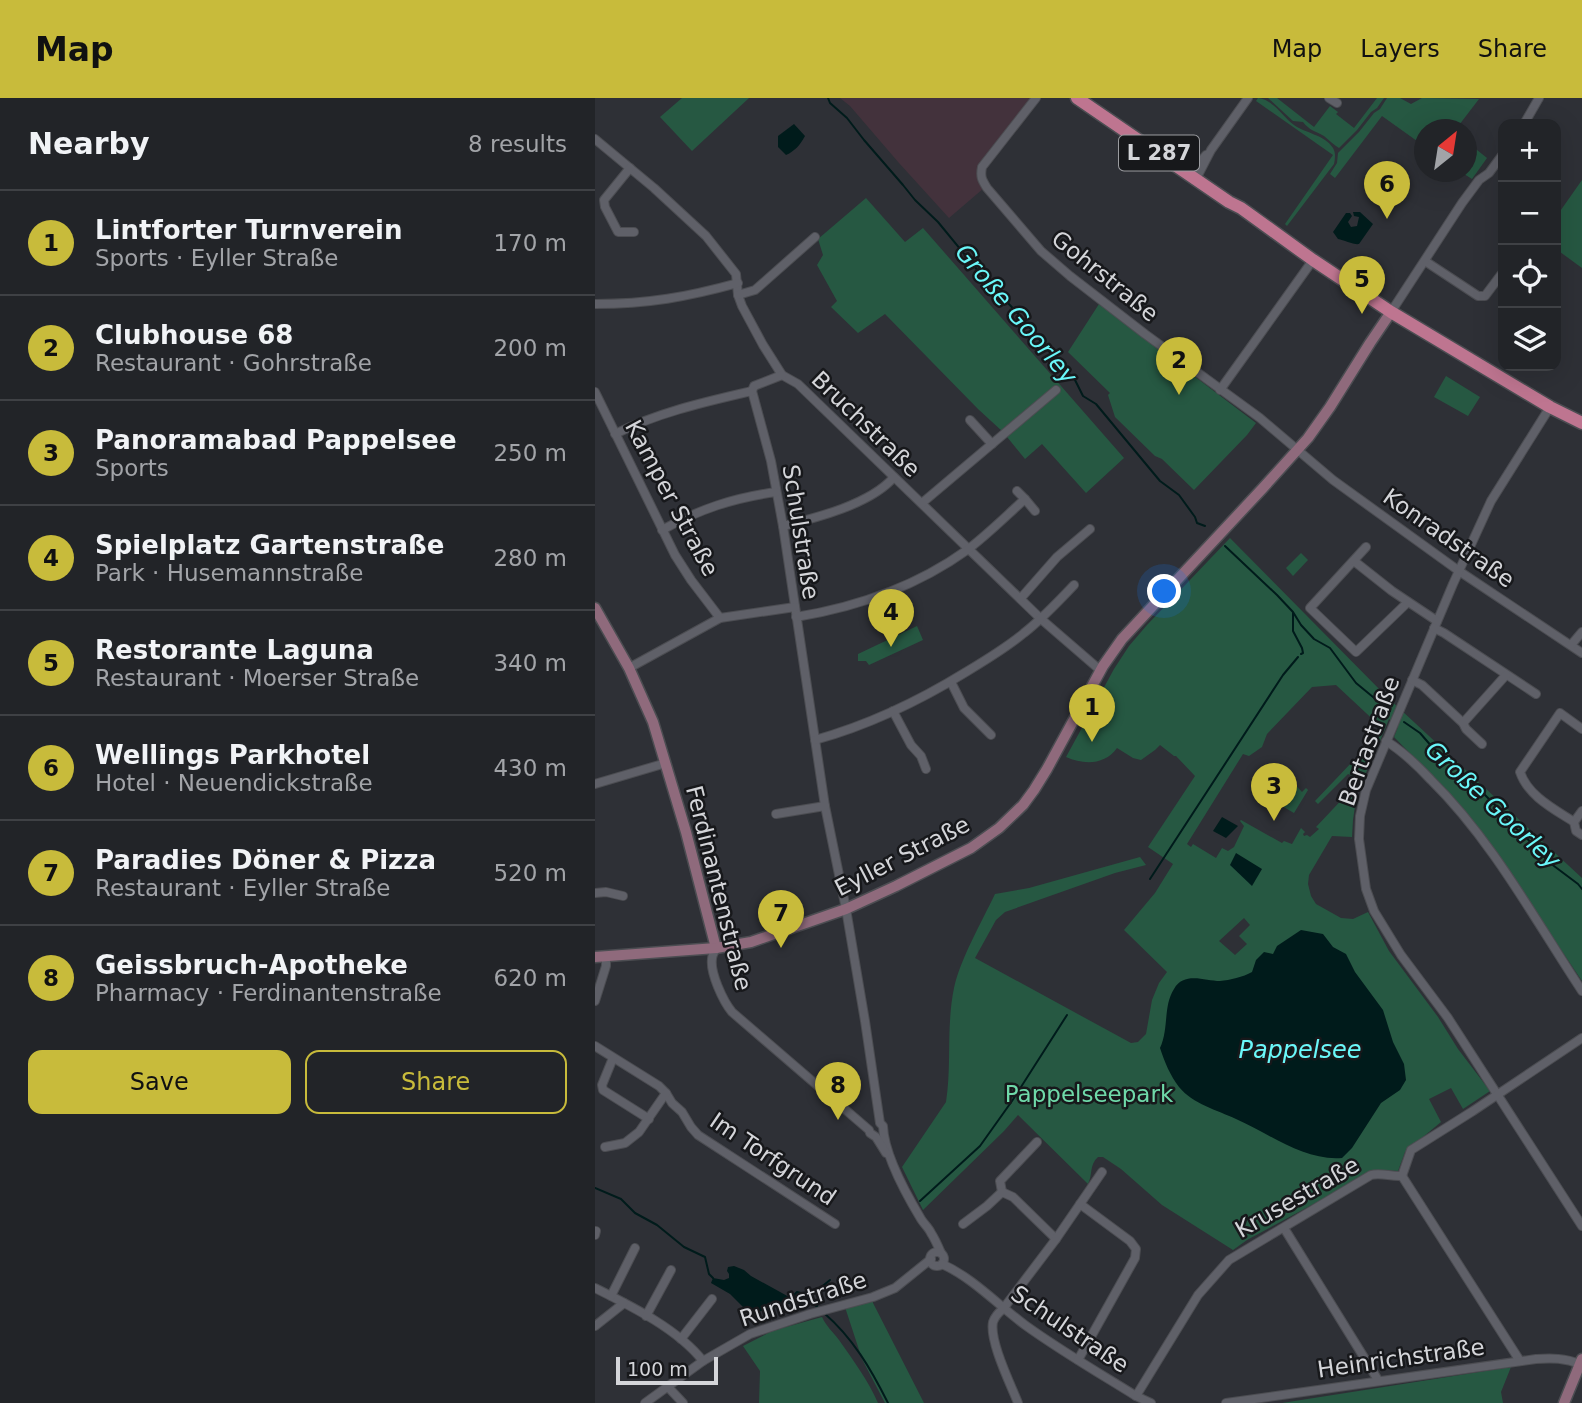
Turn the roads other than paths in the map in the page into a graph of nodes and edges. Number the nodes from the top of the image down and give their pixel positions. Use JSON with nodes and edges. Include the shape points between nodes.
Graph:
{"nodes":[{"id":1,"x":1036,"y":98,"type":"edge"},
{"id":2,"x":1077,"y":98,"type":"edge"},
{"id":3,"x":1088,"y":98,"type":"edge"},
{"id":4,"x":1248,"y":98,"type":"edge"},
{"id":5,"x":1539,"y":98,"type":"edge"},
{"id":6,"x":1527,"y":119,"type":"edge"},
{"id":7,"x":595,"y":139,"type":"edge"},
{"id":8,"x":1498,"y":160,"type":"edge"},
{"id":9,"x":630,"y":168,"type":"junction"},
{"id":10,"x":1195,"y":174,"type":"junction"},
{"id":11,"x":634,"y":232,"type":"dead end"},
{"id":12,"x":815,"y":237,"type":"dead end"},
{"id":13,"x":1313,"y":260,"type":"junction"},
{"id":14,"x":1425,"y":261,"type":"junction"},
{"id":15,"x":1498,"y":279,"type":"edge"},
{"id":16,"x":738,"y":283,"type":"junction"},
{"id":17,"x":738,"y":295,"type":"junction"},
{"id":18,"x":595,"y":304,"type":"edge"},
{"id":19,"x":1391,"y":312,"type":"junction"},
{"id":20,"x":782,"y":375,"type":"junction"},
{"id":21,"x":1056,"y":390,"type":"dead end"},
{"id":22,"x":1220,"y":390,"type":"junction"},
{"id":23,"x":752,"y":391,"type":"junction"},
{"id":24,"x":595,"y":392,"type":"edge"},
{"id":25,"x":1551,"y":407,"type":"junction"},
{"id":26,"x":970,"y":420,"type":"dead end"},
{"id":27,"x":1582,"y":423,"type":"edge"},
{"id":28,"x":615,"y":434,"type":"junction"},
{"id":29,"x":992,"y":444,"type":"junction"},
{"id":30,"x":1297,"y":450,"type":"junction"},
{"id":31,"x":894,"y":477,"type":"junction"},
{"id":32,"x":1017,"y":491,"type":"dead end"},
{"id":33,"x":776,"y":492,"type":"junction"},
{"id":34,"x":1025,"y":499,"type":"junction"},
{"id":35,"x":922,"y":503,"type":"junction"},
{"id":36,"x":1035,"y":511,"type":"dead end"},
{"id":37,"x":783,"y":526,"type":"junction"},
{"id":38,"x":1090,"y":529,"type":"dead end"},
{"id":39,"x":662,"y":530,"type":"junction"},
{"id":40,"x":1366,"y":547,"type":"dead end"},
{"id":41,"x":968,"y":549,"type":"junction"},
{"id":42,"x":1354,"y":561,"type":"junction"},
{"id":43,"x":1459,"y":571,"type":"junction"},
{"id":44,"x":1074,"y":585,"type":"dead end"},
{"id":45,"x":1021,"y":598,"type":"junction"},
{"id":46,"x":1408,"y":602,"type":"junction"},
{"id":47,"x":795,"y":607,"type":"junction"},
{"id":48,"x":595,"y":608,"type":"edge"},
{"id":49,"x":796,"y":617,"type":"junction"},
{"id":50,"x":720,"y":618,"type":"junction"},
{"id":51,"x":1041,"y":619,"type":"junction"},
{"id":52,"x":1436,"y":625,"type":"junction"},
{"id":53,"x":1582,"y":632,"type":"edge"},
{"id":54,"x":1571,"y":645,"type":"junction"},
{"id":55,"x":1582,"y":653,"type":"edge"},
{"id":56,"x":629,"y":668,"type":"junction"},
{"id":57,"x":1100,"y":670,"type":"junction"},
{"id":58,"x":1506,"y":675,"type":"junction"},
{"id":59,"x":1412,"y":680,"type":"junction"},
{"id":60,"x":951,"y":682,"type":"junction"},
{"id":61,"x":1536,"y":694,"type":"dead end"},
{"id":62,"x":893,"y":711,"type":"junction"},
{"id":63,"x":1463,"y":723,"type":"junction"},
{"id":64,"x":1582,"y":729,"type":"edge"},
{"id":65,"x":991,"y":735,"type":"dead end"},
{"id":66,"x":815,"y":740,"type":"junction"},
{"id":67,"x":1386,"y":741,"type":"junction"},
{"id":68,"x":1482,"y":744,"type":"dead end"},
{"id":69,"x":666,"y":763,"type":"junction"},
{"id":70,"x":926,"y":769,"type":"dead end"},
{"id":71,"x":595,"y":784,"type":"edge"},
{"id":72,"x":825,"y":806,"type":"junction"},
{"id":73,"x":1582,"y":811,"type":"edge"},
{"id":74,"x":776,"y":814,"type":"dead end"},
{"id":75,"x":1574,"y":822,"type":"junction"},
{"id":76,"x":1582,"y":835,"type":"edge"},
{"id":77,"x":595,"y":893,"type":"edge"},
{"id":78,"x":623,"y":896,"type":"dead end"},
{"id":79,"x":846,"y":908,"type":"junction"},
{"id":80,"x":716,"y":948,"type":"junction"},
{"id":81,"x":601,"y":957,"type":"edge"},
{"id":82,"x":1582,"y":991,"type":"edge"},
{"id":83,"x":595,"y":1001,"type":"edge"},
{"id":84,"x":1582,"y":1038,"type":"edge"},
{"id":85,"x":595,"y":1046,"type":"edge"},
{"id":86,"x":613,"y":1058,"type":"junction"},
{"id":87,"x":666,"y":1093,"type":"junction"},
{"id":88,"x":1497,"y":1094,"type":"junction"},
{"id":89,"x":649,"y":1119,"type":"junction"},
{"id":90,"x":876,"y":1133,"type":"junction"},
{"id":91,"x":1037,"y":1142,"type":"dead end"},
{"id":92,"x":605,"y":1147,"type":"dead end"},
{"id":93,"x":1102,"y":1172,"type":"dead end"},
{"id":94,"x":1402,"y":1176,"type":"junction"},
{"id":95,"x":1002,"y":1192,"type":"junction"},
{"id":96,"x":1080,"y":1204,"type":"junction"},
{"id":97,"x":835,"y":1224,"type":"dead end"},
{"id":98,"x":963,"y":1224,"type":"dead end"},
{"id":99,"x":1582,"y":1226,"type":"edge"},
{"id":100,"x":1284,"y":1228,"type":"junction"},
{"id":101,"x":1056,"y":1239,"type":"junction"},
{"id":102,"x":635,"y":1248,"type":"dead end"},
{"id":103,"x":937,"y":1258,"type":"junction"},
{"id":104,"x":671,"y":1270,"type":"dead end"},
{"id":105,"x":595,"y":1288,"type":"edge"},
{"id":106,"x":611,"y":1296,"type":"junction"},
{"id":107,"x":712,"y":1299,"type":"dead end"},
{"id":108,"x":624,"y":1303,"type":"junction"},
{"id":109,"x":1003,"y":1309,"type":"junction"},
{"id":110,"x":646,"y":1316,"type":"junction"},
{"id":111,"x":595,"y":1326,"type":"edge"},
{"id":112,"x":681,"y":1339,"type":"junction"},
{"id":113,"x":1078,"y":1360,"type":"junction"},
{"id":114,"x":703,"y":1361,"type":"junction"},
{"id":115,"x":1520,"y":1361,"type":"junction"},
{"id":116,"x":1581,"y":1362,"type":"edge"},
{"id":117,"x":1378,"y":1380,"type":"junction"},
{"id":118,"x":668,"y":1387,"type":"junction"},
{"id":119,"x":1136,"y":1396,"type":"junction"},
{"id":120,"x":645,"y":1403,"type":"edge"},
{"id":121,"x":683,"y":1403,"type":"edge"},
{"id":122,"x":1019,"y":1403,"type":"edge"},
{"id":123,"x":1151,"y":1403,"type":"edge"},
{"id":124,"x":1226,"y":1403,"type":"edge"},
{"id":125,"x":1564,"y":1403,"type":"edge"}],
"edges":[{"from":1,"to":22,"type":"street","name":"Gohrstraße","via":[[982,167],[981,180],[1041,251]]},
{"from":2,"to":10,"type":"main road","number":"L 287"},
{"from":3,"to":10,"type":"main road","number":"L 287"},
{"from":4,"to":10,"type":"street"},
{"from":5,"to":6,"type":"street"},
{"from":7,"to":9,"type":"street"},
{"from":8,"to":14,"type":"street","via":[[1479,180]]},
{"from":9,"to":11,"type":"street","via":[[604,200],[618,232]]},
{"from":9,"to":16,"type":"street","via":[[706,236]]},
{"from":10,"to":13,"type":"main road","number":"L 287"},
{"from":12,"to":17,"type":"street","via":[[755,290]]},
{"from":13,"to":19,"type":"main road","number":"L 287"},
{"from":13,"to":22,"type":"street"},
{"from":14,"to":15,"type":"street","via":[[1478,296],[1485,296]]},
{"from":14,"to":19,"type":"street"},
{"from":16,"to":17,"type":"street"},
{"from":16,"to":18,"type":"street","via":[[661,301]]},
{"from":17,"to":20,"type":"street"},
{"from":19,"to":25,"type":"main road","number":"L 287"},
{"from":19,"to":30,"type":"main road","name":"Eyller Straße"},
{"from":20,"to":23,"type":"street"},
{"from":20,"to":31,"type":"street","name":"Bruchstraße","via":[[798,384]]},
{"from":21,"to":29,"type":"street","name":"Bruchstraße"},
{"from":22,"to":30,"type":"street","name":"Gohrstraße"},
{"from":23,"to":28,"type":"street","via":[[692,405]]},
{"from":23,"to":33,"type":"street","name":"Schulstraße"},
{"from":24,"to":28,"type":"street","name":"Kamper Straße"},
{"from":25,"to":27,"type":"main road","number":"L 287"},
{"from":25,"to":43,"type":"street","name":"Bertastraße","via":[[1491,501]]},
{"from":26,"to":29,"type":"street"},
{"from":28,"to":39,"type":"street","name":"Kamper Straße"},
{"from":29,"to":35,"type":"street","name":"Bruchstraße"},
{"from":30,"to":43,"type":"street","name":"Konradstraße"},
{"from":30,"to":57,"type":"main road","name":"Eyller Straße","via":[[1122,639]]},
{"from":31,"to":35,"type":"street","name":"Bruchstraße"},
{"from":31,"to":37,"type":"street","via":[[845,508]]},
{"from":32,"to":34,"type":"street"},
{"from":33,"to":37,"type":"street","name":"Schulstraße"},
{"from":33,"to":39,"type":"street","via":[[701,510]]},
{"from":34,"to":36,"type":"street"},
{"from":34,"to":41,"type":"street"},
{"from":35,"to":41,"type":"street","name":"Bruchstraße"},
{"from":37,"to":47,"type":"street","name":"Schulstraße"},
{"from":38,"to":45,"type":"street","via":[[1057,557]]},
{"from":39,"to":50,"type":"street","name":"Kamper Straße"},
{"from":40,"to":42,"type":"street"},
{"from":41,"to":45,"type":"street","name":"Bruchstraße"},
{"from":41,"to":49,"type":"street","via":[[902,586],[841,608]]},
{"from":42,"to":46,"type":"street"},
{"from":42,"to":46,"type":"street","via":[[1310,608],[1356,652]]},
{"from":43,"to":52,"type":"street","name":"Bertastraße"},
{"from":43,"to":54,"type":"street","name":"Konradstraße"},
{"from":44,"to":51,"type":"street"},
{"from":45,"to":51,"type":"street","name":"Bruchstraße"},
{"from":46,"to":52,"type":"street"},
{"from":47,"to":49,"type":"street","name":"Schulstraße"},
{"from":47,"to":50,"type":"street"},
{"from":48,"to":56,"type":"main road","name":"Ferdinantenstraße"},
{"from":49,"to":66,"type":"street","name":"Schulstraße"},
{"from":50,"to":56,"type":"street"},
{"from":51,"to":57,"type":"street","name":"Bruchstraße"},
{"from":51,"to":60,"type":"street","via":[[996,655]]},
{"from":52,"to":58,"type":"street"},
{"from":52,"to":59,"type":"street","name":"Bertastraße"},
{"from":53,"to":54,"type":"street"},
{"from":54,"to":55,"type":"street","name":"Konradstraße"},
{"from":56,"to":69,"type":"main road","name":"Ferdinantenstraße"},
{"from":57,"to":79,"type":"main road","name":"Eyller Straße","via":[[1034,790],[999,828],[957,855]]},
{"from":58,"to":61,"type":"street"},
{"from":58,"to":63,"type":"street"},
{"from":59,"to":63,"type":"street"},
{"from":59,"to":67,"type":"street","name":"Bertastraße"},
{"from":60,"to":62,"type":"street"},
{"from":60,"to":65,"type":"street","via":[[964,708]]},
{"from":62,"to":66,"type":"street"},
{"from":62,"to":70,"type":"street"},
{"from":63,"to":68,"type":"street"},
{"from":64,"to":75,"type":"street","via":[[1560,713],[1520,772],[1536,796]]},
{"from":66,"to":72,"type":"street","name":"Schulstraße"},
{"from":67,"to":82,"type":"street","via":[[1403,752],[1456,806]]},
{"from":67,"to":88,"type":"street","name":"Bertastraße","via":[[1360,816],[1366,889],[1390,939]]},
{"from":69,"to":71,"type":"street"},
{"from":69,"to":80,"type":"main road","name":"Ferdinantenstraße"},
{"from":72,"to":74,"type":"street"},
{"from":72,"to":79,"type":"street","name":"Schulstraße"},
{"from":73,"to":75,"type":"street"},
{"from":75,"to":76,"type":"street"},
{"from":77,"to":78,"type":"street"},
{"from":79,"to":80,"type":"main road","name":"Eyller Straße","via":[[751,942]]},
{"from":79,"to":90,"type":"street","name":"Schulstraße","via":[[880,1123],[873,1123]]},
{"from":80,"to":81,"type":"main road","name":"Eyller Straße"},
{"from":80,"to":90,"type":"street","name":"Ferdinantenstraße","via":[[711,960],[722,999],[732,1012]]},
{"from":81,"to":83,"type":"street","via":[[606,966]]},
{"from":84,"to":88,"type":"street"},
{"from":85,"to":86,"type":"street","name":"Im Torfgrund"},
{"from":86,"to":87,"type":"street","name":"Im Torfgrund"},
{"from":86,"to":89,"type":"street","via":[[603,1090]]},
{"from":87,"to":89,"type":"street"},
{"from":87,"to":97,"type":"street","name":"Im Torfgrund","via":[[698,1135]]},
{"from":88,"to":94,"type":"street","via":[[1411,1150]]},
{"from":88,"to":99,"type":"street","name":"Bertastraße"},
{"from":89,"to":92,"type":"street","via":[[625,1143]]},
{"from":90,"to":103,"type":"street"},
{"from":91,"to":95,"type":"street","via":[[1000,1181]]},
{"from":93,"to":96,"type":"street"},
{"from":94,"to":100,"type":"street","name":"Krusestraße","via":[[1371,1175]]},
{"from":94,"to":115,"type":"street"},
{"from":95,"to":98,"type":"street"},
{"from":95,"to":101,"type":"street"},
{"from":96,"to":101,"type":"street"},
{"from":96,"to":113,"type":"street","via":[[1136,1250]]},
{"from":100,"to":117,"type":"street"},
{"from":100,"to":119,"type":"street","name":"Krusestraße","via":[[1246,1248],[1213,1277]]},
{"from":101,"to":109,"type":"street"},
{"from":102,"to":106,"type":"street"},
{"from":103,"to":109,"type":"street","name":"Schulstraße"},
{"from":103,"to":114,"type":"street","name":"Rundstraße","via":[[895,1288],[750,1334]]},
{"from":104,"to":110,"type":"street"},
{"from":105,"to":106,"type":"street"},
{"from":106,"to":108,"type":"street"},
{"from":107,"to":112,"type":"street"},
{"from":108,"to":110,"type":"street"},
{"from":108,"to":111,"type":"street"},
{"from":109,"to":113,"type":"street","name":"Schulstraße"},
{"from":109,"to":122,"type":"street","via":[[993,1322],[994,1341]]},
{"from":110,"to":112,"type":"street"},
{"from":112,"to":114,"type":"street"},
{"from":113,"to":119,"type":"street","name":"Schulstraße"},
{"from":114,"to":118,"type":"street","name":"Rundstraße"},
{"from":115,"to":116,"type":"street","name":"Heinrichstraße","via":[[1553,1357]]},
{"from":115,"to":117,"type":"street","name":"Heinrichstraße"},
{"from":116,"to":125,"type":"main road"},
{"from":117,"to":124,"type":"street","name":"Heinrichstraße"},
{"from":118,"to":120,"type":"street","name":"Rundstraße"},
{"from":118,"to":121,"type":"street"},
{"from":119,"to":123,"type":"street","name":"Schulstraße"}]}
